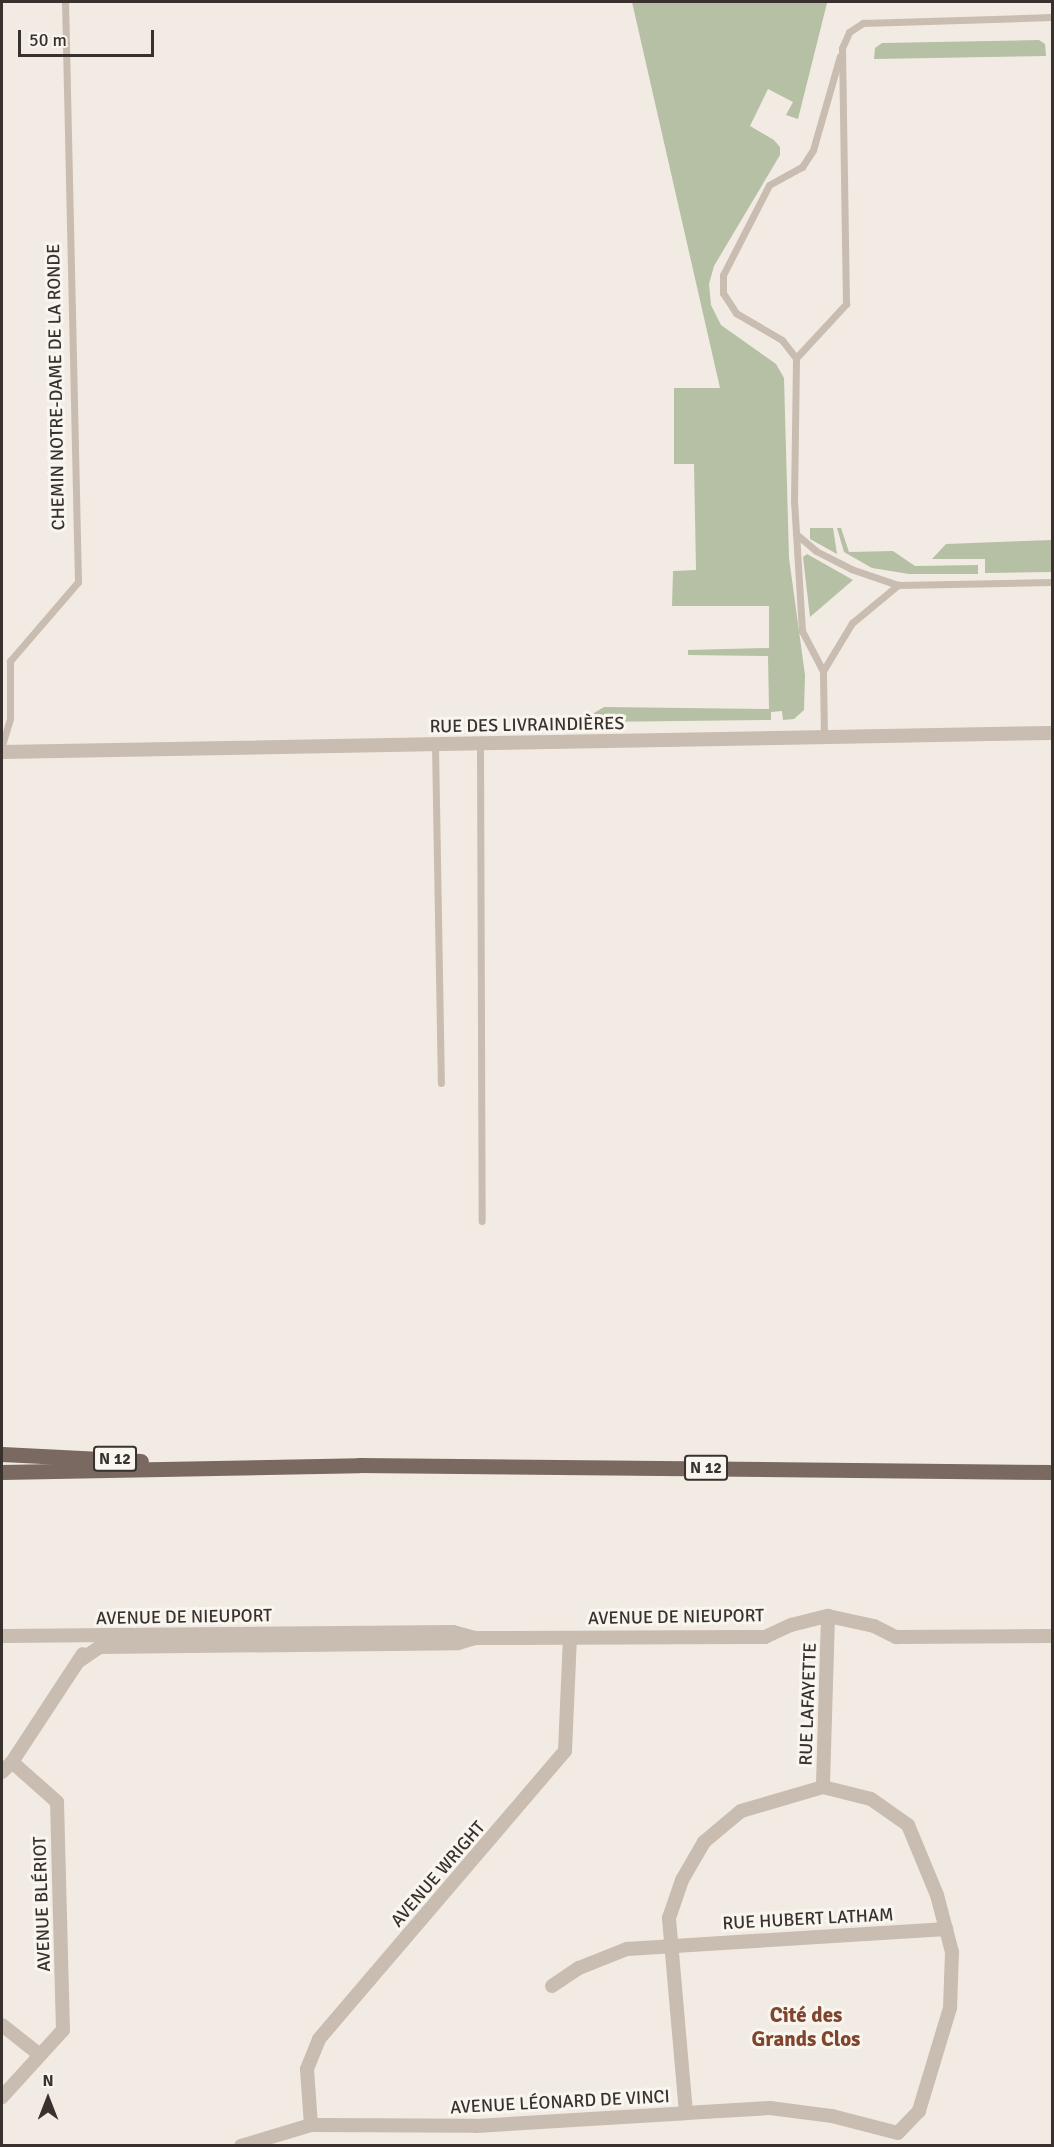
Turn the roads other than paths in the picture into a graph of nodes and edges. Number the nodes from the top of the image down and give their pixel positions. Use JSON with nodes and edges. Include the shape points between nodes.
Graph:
{"nodes":[{"id":1,"x":65,"y":2,"type":"edge"},
{"id":2,"x":1053,"y":17,"type":"edge"},
{"id":3,"x":842,"y":48,"type":"junction"},
{"id":4,"x":796,"y":358,"type":"junction"},
{"id":5,"x":796,"y":534,"type":"junction"},
{"id":6,"x":1053,"y":582,"type":"edge"},
{"id":7,"x":898,"y":585,"type":"junction"},
{"id":8,"x":823,"y":671,"type":"junction"},
{"id":9,"x":1053,"y":733,"type":"edge"},
{"id":10,"x":824,"y":737,"type":"junction"},
{"id":11,"x":480,"y":744,"type":"junction"},
{"id":12,"x":435,"y":745,"type":"junction"},
{"id":13,"x":2,"y":746,"type":"edge"},
{"id":14,"x":2,"y":752,"type":"edge"},
{"id":15,"x":441,"y":1083,"type":"dead end"},
{"id":16,"x":482,"y":1221,"type":"dead end"},
{"id":17,"x":2,"y":1454,"type":"edge"},
{"id":18,"x":227,"y":1469,"type":"junction"},
{"id":19,"x":2,"y":1472,"type":"edge"},
{"id":20,"x":1053,"y":1472,"type":"edge"},
{"id":21,"x":828,"y":1617,"type":"junction"},
{"id":22,"x":2,"y":1636,"type":"edge"},
{"id":23,"x":96,"y":1636,"type":"junction"},
{"id":24,"x":1053,"y":1636,"type":"edge"},
{"id":25,"x":475,"y":1638,"type":"junction"},
{"id":26,"x":570,"y":1638,"type":"junction"},
{"id":27,"x":79,"y":1661,"type":"junction"},
{"id":28,"x":12,"y":1762,"type":"junction"},
{"id":29,"x":2,"y":1772,"type":"edge"},
{"id":30,"x":823,"y":1787,"type":"junction"},
{"id":31,"x":946,"y":1929,"type":"junction"},
{"id":32,"x":672,"y":1944,"type":"junction"},
{"id":33,"x":552,"y":1986,"type":"dead end"},
{"id":34,"x":2,"y":2025,"type":"edge"},
{"id":35,"x":40,"y":2055,"type":"junction"},
{"id":36,"x":2,"y":2097,"type":"edge"},
{"id":37,"x":686,"y":2113,"type":"junction"},
{"id":38,"x":310,"y":2125,"type":"junction"},
{"id":39,"x":901,"y":2139,"type":"edge"},
{"id":40,"x":241,"y":2145,"type":"edge"}],
"edges":[{"from":1,"to":13,"type":"lane","name":"CHEMIN NOTRE-DAME DE LA RONDE","via":[[78,582],[10,661],[10,718]]},
{"from":2,"to":3,"type":"lane","via":[[863,23],[849,32]]},
{"from":3,"to":4,"type":"lane","via":[[846,304]]},
{"from":3,"to":4,"type":"lane","via":[[813,150],[802,167],[769,185],[723,275],[723,293],[736,313],[782,340]]},
{"from":4,"to":5,"type":"lane"},
{"from":5,"to":7,"type":"lane","via":[[816,551]]},
{"from":5,"to":8,"type":"lane","via":[[802,631]]},
{"from":6,"to":7,"type":"lane"},
{"from":7,"to":8,"type":"lane","via":[[852,623]]},
{"from":8,"to":10,"type":"lane"},
{"from":9,"to":10,"type":"street","name":"RUE DES LIVRAINDIÈRES"},
{"from":10,"to":11,"type":"street","name":"RUE DES LIVRAINDIÈRES"},
{"from":11,"to":12,"type":"street","name":"RUE DES LIVRAINDIÈRES"},
{"from":11,"to":16,"type":"lane"},
{"from":12,"to":14,"type":"street","name":"RUE DES LIVRAINDIÈRES"},
{"from":12,"to":15,"type":"lane"},
{"from":17,"to":18,"type":"main road","number":"N 12"},
{"from":18,"to":19,"type":"main road","number":"N 12"},
{"from":18,"to":20,"type":"main road","number":"N 12","via":[[371,1466]]},
{"from":21,"to":24,"type":"street","name":"AVENUE DE NIEUPORT","via":[[874,1626],[896,1637]]},
{"from":21,"to":26,"type":"street","name":"AVENUE DE NIEUPORT","via":[[791,1625],[765,1637]]},
{"from":21,"to":30,"type":"street","name":"RUE LAFAYETTE"},
{"from":22,"to":23,"type":"street","name":"AVENUE DE NIEUPORT"},
{"from":23,"to":25,"type":"street","name":"AVENUE DE NIEUPORT","via":[[453,1632]]},
{"from":23,"to":27,"type":"street"},
{"from":25,"to":26,"type":"street","name":"AVENUE DE NIEUPORT"},
{"from":25,"to":27,"type":"street","name":"AVENUE DE NIEUPORT","via":[[458,1643],[100,1647]]},
{"from":26,"to":38,"type":"street","name":"AVENUE WRIGHT","via":[[565,1751],[319,2039],[307,2069]]},
{"from":27,"to":28,"type":"street"},
{"from":28,"to":29,"type":"street"},
{"from":28,"to":35,"type":"street","name":"AVENUE BLÉRIOT","via":[[57,1802],[63,2030]]},
{"from":30,"to":31,"type":"street","name":"RUE LAFAYETTE","via":[[871,1799],[909,1825]]},
{"from":30,"to":32,"type":"street","name":"AVENUE LÉONARD DE VINCI","via":[[741,1811],[704,1842],[682,1880],[669,1918]]},
{"from":31,"to":32,"type":"street","name":"RUE HUBERT LATHAM"},
{"from":31,"to":39,"type":"street","name":"RUE LAFAYETTE","via":[[952,1952],[950,2008],[920,2111]]},
{"from":32,"to":33,"type":"street","name":"RUE HUBERT LATHAM","via":[[627,1949],[579,1968]]},
{"from":32,"to":37,"type":"street","name":"AVENUE LÉONARD DE VINCI"},
{"from":34,"to":35,"type":"street"},
{"from":35,"to":36,"type":"street","name":"AVENUE BLÉRIOT"},
{"from":37,"to":38,"type":"street","name":"AVENUE LÉONARD DE VINCI","via":[[476,2126]]},
{"from":37,"to":39,"type":"street","via":[[770,2108],[832,2116]]},
{"from":38,"to":40,"type":"street","name":"AVENUE LÉONARD DE VINCI"}]}
